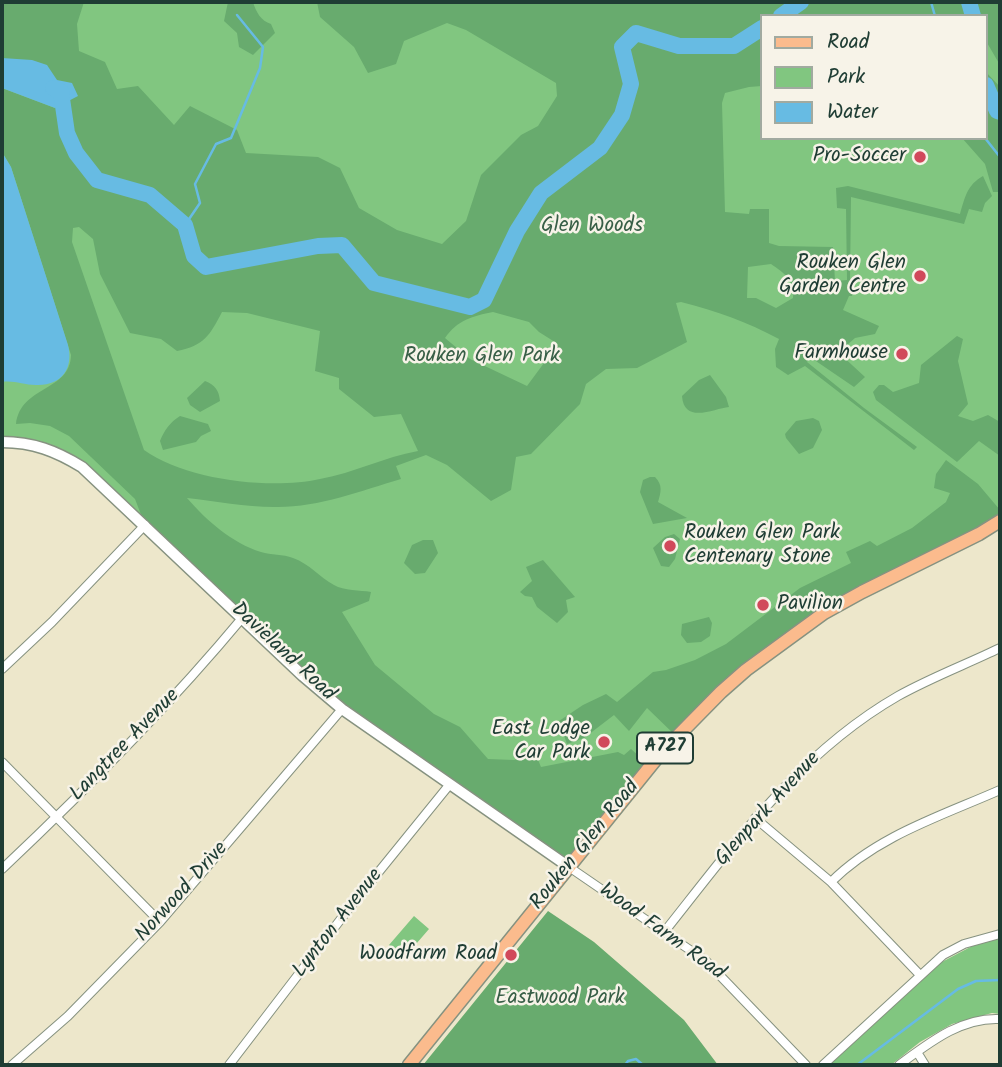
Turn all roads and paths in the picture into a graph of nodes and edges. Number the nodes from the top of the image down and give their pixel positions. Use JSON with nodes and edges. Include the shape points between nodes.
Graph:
{"nodes":[{"id":1,"x":2,"y":442,"type":"edge"},
{"id":2,"x":1000,"y":521,"type":"edge"},
{"id":3,"x":145,"y":525,"type":"junction"},
{"id":4,"x":243,"y":617,"type":"junction"},
{"id":5,"x":1000,"y":649,"type":"edge"},
{"id":6,"x":2,"y":669,"type":"edge"},
{"id":7,"x":342,"y":709,"type":"junction"},
{"id":8,"x":2,"y":762,"type":"edge"},
{"id":9,"x":450,"y":785,"type":"junction"},
{"id":10,"x":1000,"y":790,"type":"edge"},
{"id":11,"x":55,"y":818,"type":"junction"},
{"id":12,"x":755,"y":818,"type":"junction"},
{"id":13,"x":569,"y":867,"type":"junction"},
{"id":14,"x":2,"y":869,"type":"edge"},
{"id":15,"x":831,"y":882,"type":"junction"},
{"id":16,"x":160,"y":922,"type":"junction"},
{"id":17,"x":665,"y":931,"type":"junction"},
{"id":18,"x":1000,"y":934,"type":"edge"},
{"id":19,"x":920,"y":975,"type":"junction"},
{"id":20,"x":1000,"y":1018,"type":"edge"},
{"id":21,"x":917,"y":1052,"type":"junction"},
{"id":22,"x":12,"y":1065,"type":"edge"},
{"id":23,"x":229,"y":1065,"type":"edge"},
{"id":24,"x":409,"y":1065,"type":"edge"},
{"id":25,"x":807,"y":1065,"type":"edge"},
{"id":26,"x":823,"y":1065,"type":"edge"},
{"id":27,"x":900,"y":1065,"type":"edge"},
{"id":28,"x":925,"y":1065,"type":"edge"}],
"edges":[{"from":1,"to":3,"type":"street","name":"Davieland Road","via":[[55,451],[82,467]]},
{"from":2,"to":13,"type":"main road","name":"Rouken Glen Road","number":"A727","via":[[833,608],[746,670],[676,736]]},
{"from":3,"to":4,"type":"street","name":"Davieland Road"},
{"from":3,"to":6,"type":"street"},
{"from":4,"to":7,"type":"street","name":"Davieland Road"},
{"from":4,"to":11,"type":"street","name":"Langtree Avenue","via":[[122,754]]},
{"from":5,"to":12,"type":"street","name":"Glenpark Avenue","via":[[898,696],[856,724],[807,763]]},
{"from":7,"to":9,"type":"street","name":"Davieland Road"},
{"from":7,"to":16,"type":"street","name":"Norwood Drive"},
{"from":8,"to":11,"type":"street"},
{"from":9,"to":13,"type":"street","name":"Davieland Road"},
{"from":9,"to":23,"type":"street","name":"Lynton Avenue"},
{"from":10,"to":15,"type":"street","via":[[886,840]]},
{"from":11,"to":14,"type":"street","name":"Langtree Avenue"},
{"from":11,"to":16,"type":"street"},
{"from":12,"to":15,"type":"street"},
{"from":12,"to":17,"type":"street","name":"Glenpark Avenue"},
{"from":13,"to":17,"type":"street","name":"Wood Farm Road"},
{"from":13,"to":24,"type":"main road","name":"Rouken Glen Road","number":"A727"},
{"from":15,"to":19,"type":"street"},
{"from":16,"to":22,"type":"street","name":"Norwood Drive","via":[[68,1016]]},
{"from":17,"to":25,"type":"street","name":"Wood Farm Road","via":[[715,969]]},
{"from":18,"to":19,"type":"street","via":[[950,951]]},
{"from":19,"to":26,"type":"street"},
{"from":20,"to":21,"type":"street","via":[[966,1023]]},
{"from":21,"to":27,"type":"street"},
{"from":21,"to":28,"type":"street"}]}
